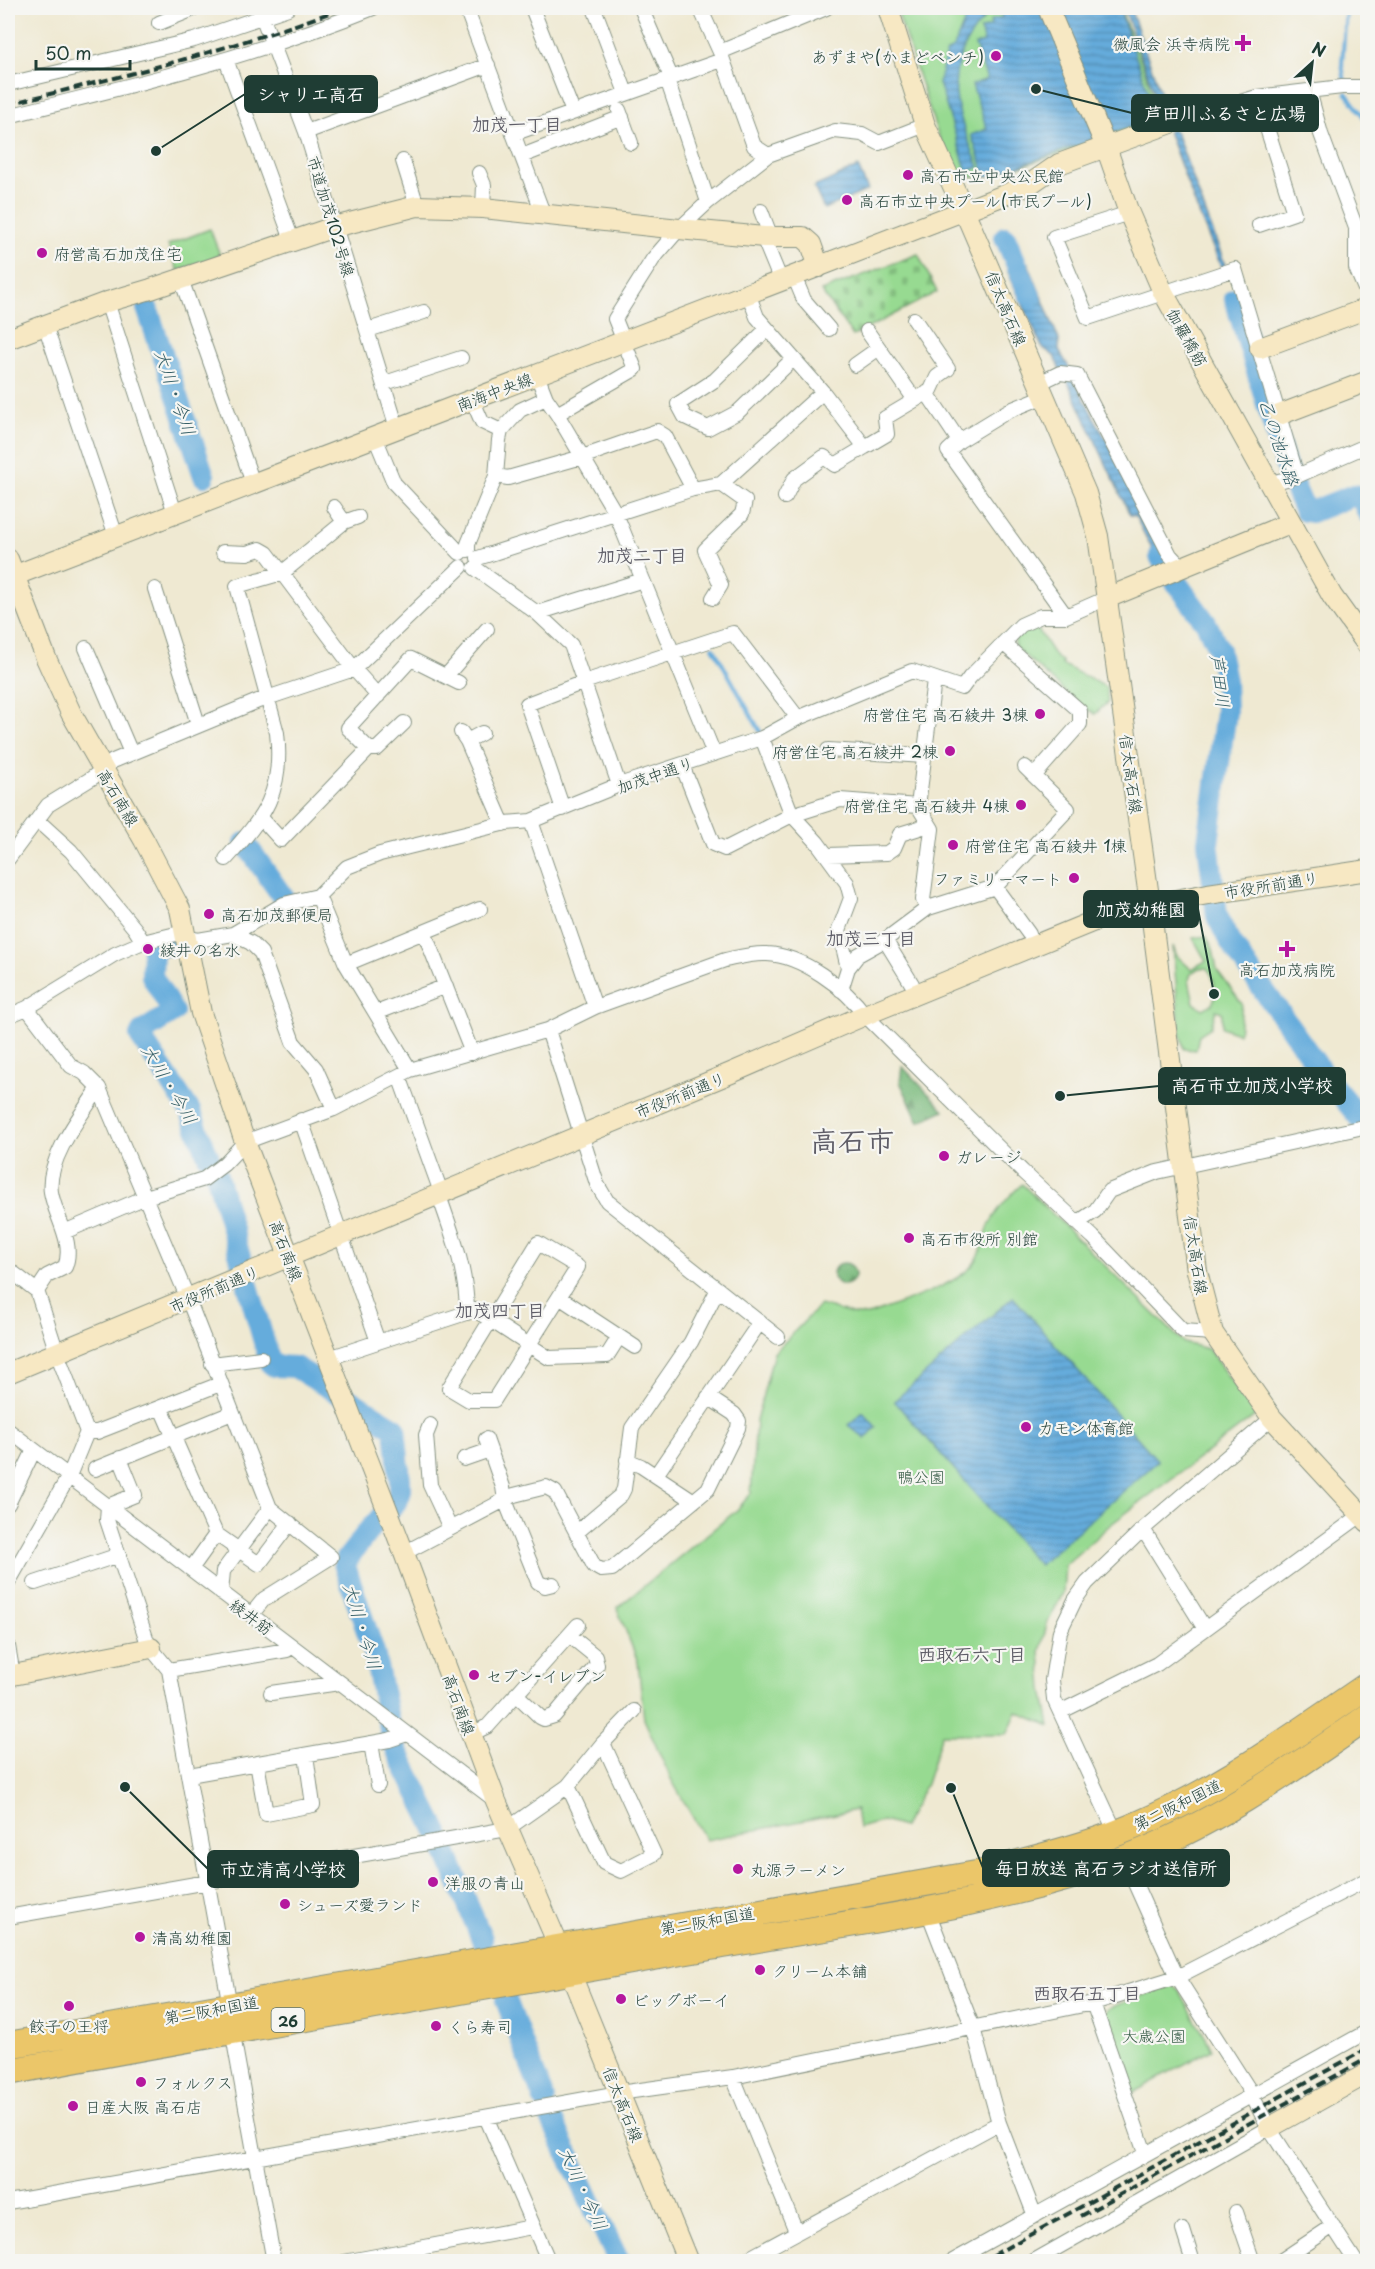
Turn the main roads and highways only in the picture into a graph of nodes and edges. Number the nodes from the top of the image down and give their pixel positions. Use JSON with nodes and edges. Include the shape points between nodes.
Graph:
{"nodes":[{"id":1,"x":1368,"y":1685,"type":"edge"},
{"id":2,"x":1368,"y":1717,"type":"edge"},
{"id":3,"x":231,"y":2018,"type":"junction"},
{"id":4,"x":8,"y":2045,"type":"edge"},
{"id":5,"x":8,"y":2072,"type":"edge"}],
"edges":[{"from":1,"to":3,"type":"highway","name":"第二阪和国道","number":"26","via":[[1224,1781],[1116,1833],[982,1873],[558,1948]]},
{"from":2,"to":3,"type":"highway","name":"第二阪和国道","number":"26","via":[[1298,1766],[1190,1830],[1124,1859],[1004,1894],[570,1972]]},
{"from":3,"to":4,"type":"highway","name":"第二阪和国道","number":"26"},
{"from":3,"to":5,"type":"highway","name":"第二阪和国道","number":"26"}]}
